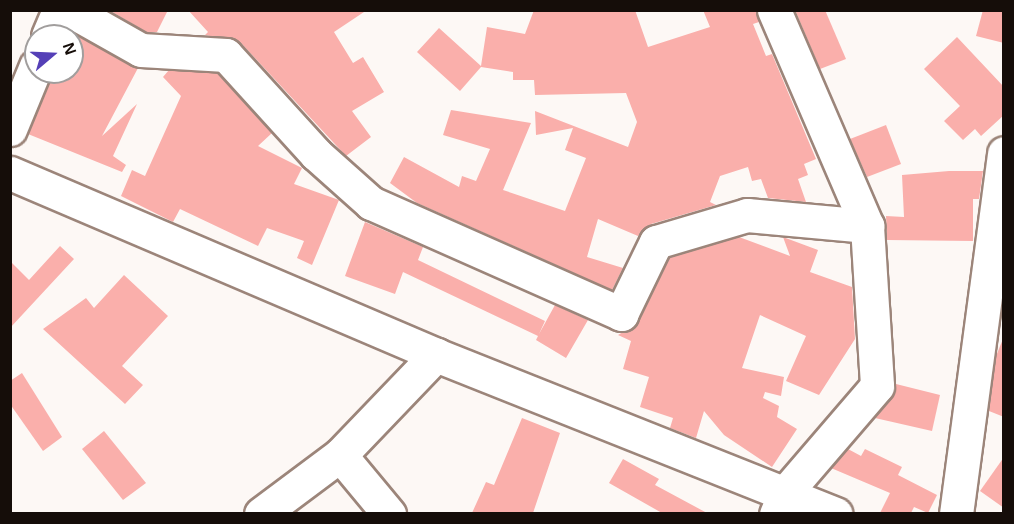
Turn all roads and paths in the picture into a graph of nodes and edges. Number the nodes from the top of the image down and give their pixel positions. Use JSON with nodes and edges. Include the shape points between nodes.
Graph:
{"nodes":[{"id":1,"x":59,"y":10,"type":"edge"},
{"id":2,"x":70,"y":10,"type":"edge"},
{"id":3,"x":774,"y":10,"type":"edge"},
{"id":4,"x":53,"y":24,"type":"edge"},
{"id":5,"x":29,"y":84,"type":"edge"},
{"id":6,"x":10,"y":129,"type":"edge"},
{"id":7,"x":1004,"y":153,"type":"edge"},
{"id":8,"x":10,"y":173,"type":"edge"},
{"id":9,"x":867,"y":226,"type":"junction"},
{"id":10,"x":996,"y":253,"type":"edge"},
{"id":11,"x":435,"y":355,"type":"junction"},
{"id":12,"x":340,"y":455,"type":"junction"},
{"id":13,"x":780,"y":503,"type":"edge"},
{"id":14,"x":261,"y":513,"type":"edge"},
{"id":15,"x":389,"y":513,"type":"edge"},
{"id":16,"x":836,"y":513,"type":"edge"},
{"id":17,"x":956,"y":513,"type":"edge"}],
"edges":[{"from":1,"to":4,"type":"street"},
{"from":2,"to":9,"type":"street","via":[[141,50],[226,55],[316,153],[371,203],[621,314],[656,242],[747,215]]},
{"from":3,"to":9,"type":"street"},
{"from":5,"to":6,"type":"street"},
{"from":7,"to":10,"type":"street"},
{"from":8,"to":11,"type":"street"},
{"from":9,"to":13,"type":"street","via":[[877,386]]},
{"from":10,"to":17,"type":"street"},
{"from":11,"to":12,"type":"street"},
{"from":11,"to":13,"type":"street"},
{"from":12,"to":14,"type":"street"},
{"from":12,"to":15,"type":"street"},
{"from":13,"to":16,"type":"street"}]}
